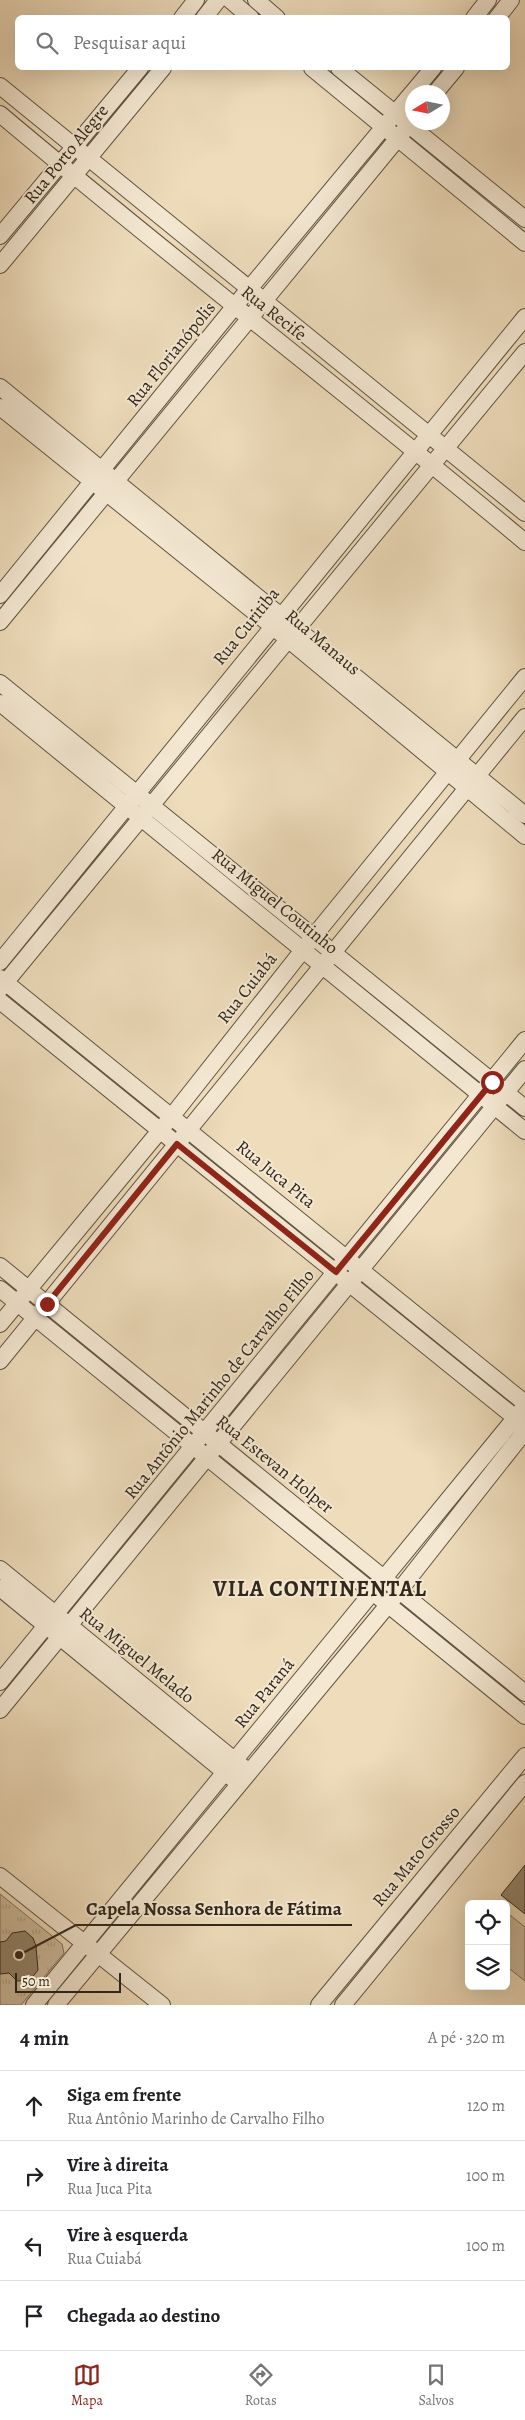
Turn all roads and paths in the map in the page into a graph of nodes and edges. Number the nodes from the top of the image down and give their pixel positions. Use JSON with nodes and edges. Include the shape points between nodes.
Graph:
{"nodes":[{"id":1,"x":196,"y":0,"type":"edge"},
{"id":2,"x":218,"y":0,"type":"edge"},
{"id":3,"x":230,"y":0,"type":"edge"},
{"id":4,"x":256,"y":0,"type":"edge"},
{"id":5,"x":488,"y":0,"type":"edge"},
{"id":6,"x":511,"y":0,"type":"edge"},
{"id":7,"x":184,"y":15,"type":"edge"},
{"id":8,"x":206,"y":15,"type":"edge"},
{"id":9,"x":248,"y":15,"type":"edge"},
{"id":10,"x":274,"y":15,"type":"edge"},
{"id":11,"x":476,"y":15,"type":"edge"},
{"id":12,"x":499,"y":15,"type":"edge"},
{"id":13,"x":138,"y":70,"type":"edge"},
{"id":14,"x":161,"y":70,"type":"edge"},
{"id":15,"x":314,"y":70,"type":"edge"},
{"id":16,"x":340,"y":70,"type":"edge"},
{"id":17,"x":431,"y":70,"type":"edge"},
{"id":18,"x":454,"y":70,"type":"edge"},
{"id":19,"x":419,"y":85,"type":"edge"},
{"id":20,"x":442,"y":85,"type":"edge"},
{"id":21,"x":0,"y":86,"type":"edge"},
{"id":22,"x":405,"y":102,"type":"edge"},
{"id":23,"x":0,"y":114,"type":"edge"},
{"id":24,"x":395,"y":114,"type":"junction"},
{"id":25,"x":405,"y":120,"type":"edge"},
{"id":26,"x":384,"y":128,"type":"junction"},
{"id":27,"x":406,"y":130,"type":"edge"},
{"id":28,"x":419,"y":130,"type":"edge"},
{"id":29,"x":398,"y":140,"type":"junction"},
{"id":30,"x":74,"y":146,"type":"junction"},
{"id":31,"x":89,"y":158,"type":"junction"},
{"id":32,"x":59,"y":164,"type":"junction"},
{"id":33,"x":74,"y":176,"type":"junction"},
{"id":34,"x":141,"y":200,"type":"junction"},
{"id":35,"x":525,"y":219,"type":"edge"},
{"id":36,"x":126,"y":220,"type":"junction"},
{"id":37,"x":0,"y":236,"type":"edge"},
{"id":38,"x":525,"y":243,"type":"edge"},
{"id":39,"x":0,"y":265,"type":"edge"},
{"id":40,"x":250,"y":288,"type":"junction"},
{"id":41,"x":264,"y":301,"type":"junction"},
{"id":42,"x":234,"y":307,"type":"junction"},
{"id":43,"x":525,"y":317,"type":"edge"},
{"id":44,"x":250,"y":318,"type":"junction"},
{"id":45,"x":525,"y":352,"type":"edge"},
{"id":46,"x":0,"y":387,"type":"edge"},
{"id":47,"x":0,"y":407,"type":"edge"},
{"id":48,"x":429,"y":435,"type":"junction"},
{"id":49,"x":445,"y":448,"type":"junction"},
{"id":50,"x":415,"y":451,"type":"junction"},
{"id":51,"x":432,"y":464,"type":"junction"},
{"id":52,"x":98,"y":476,"type":"junction"},
{"id":53,"x":112,"y":487,"type":"junction"},
{"id":54,"x":525,"y":513,"type":"edge"},
{"id":55,"x":525,"y":542,"type":"edge"},
{"id":56,"x":0,"y":595,"type":"edge"},
{"id":57,"x":276,"y":621,"type":"junction"},
{"id":58,"x":0,"y":622,"type":"edge"},
{"id":59,"x":292,"y":634,"type":"junction"},
{"id":60,"x":525,"y":678,"type":"edge"},
{"id":61,"x":0,"y":683,"type":"edge"},
{"id":62,"x":0,"y":703,"type":"edge"},
{"id":63,"x":525,"y":717,"type":"edge"},
{"id":64,"x":454,"y":767,"type":"junction"},
{"id":65,"x":471,"y":781,"type":"junction"},
{"id":66,"x":131,"y":800,"type":"junction"},
{"id":67,"x":145,"y":812,"type":"junction"},
{"id":68,"x":525,"y":815,"type":"edge"},
{"id":69,"x":525,"y":836,"type":"edge"},
{"id":70,"x":314,"y":936,"type":"junction"},
{"id":71,"x":303,"y":950,"type":"junction"},
{"id":72,"x":333,"y":951,"type":"junction"},
{"id":73,"x":0,"y":962,"type":"edge"},
{"id":74,"x":322,"y":965,"type":"junction"},
{"id":75,"x":2,"y":983,"type":"edge"},
{"id":76,"x":0,"y":1000,"type":"edge"},
{"id":77,"x":525,"y":1040,"type":"edge"},
{"id":78,"x":525,"y":1069,"type":"edge"},
{"id":79,"x":486,"y":1088,"type":"junction"},
{"id":80,"x":506,"y":1092,"type":"junction"},
{"id":81,"x":495,"y":1106,"type":"junction"},
{"id":82,"x":525,"y":1108,"type":"edge"},
{"id":83,"x":172,"y":1116,"type":"junction"},
{"id":84,"x":159,"y":1130,"type":"junction"},
{"id":85,"x":189,"y":1130,"type":"junction"},
{"id":86,"x":525,"y":1131,"type":"edge"},
{"id":87,"x":177,"y":1144,"type":"junction"},
{"id":88,"x":347,"y":1258,"type":"junction"},
{"id":89,"x":0,"y":1266,"type":"edge"},
{"id":90,"x":361,"y":1269,"type":"junction"},
{"id":91,"x":336,"y":1272,"type":"junction"},
{"id":92,"x":350,"y":1283,"type":"junction"},
{"id":93,"x":28,"y":1289,"type":"junction"},
{"id":94,"x":0,"y":1290,"type":"edge"},
{"id":95,"x":17,"y":1303,"type":"junction"},
{"id":96,"x":47,"y":1304,"type":"junction"},
{"id":97,"x":35,"y":1318,"type":"junction"},
{"id":98,"x":0,"y":1324,"type":"edge"},
{"id":99,"x":0,"y":1361,"type":"edge"},
{"id":100,"x":523,"y":1417,"type":"edge"},
{"id":101,"x":204,"y":1432,"type":"junction"},
{"id":102,"x":218,"y":1443,"type":"junction"},
{"id":103,"x":193,"y":1446,"type":"junction"},
{"id":104,"x":207,"y":1457,"type":"junction"},
{"id":105,"x":0,"y":1569,"type":"edge"},
{"id":106,"x":384,"y":1578,"type":"junction"},
{"id":107,"x":0,"y":1588,"type":"edge"},
{"id":108,"x":400,"y":1591,"type":"junction"},
{"id":109,"x":373,"y":1592,"type":"junction"},
{"id":110,"x":388,"y":1605,"type":"junction"},
{"id":111,"x":52,"y":1621,"type":"junction"},
{"id":112,"x":65,"y":1631,"type":"junction"},
{"id":113,"x":0,"y":1682,"type":"edge"},
{"id":114,"x":525,"y":1693,"type":"edge"},
{"id":115,"x":0,"y":1710,"type":"edge"},
{"id":116,"x":525,"y":1716,"type":"edge"},
{"id":117,"x":525,"y":1756,"type":"edge"},
{"id":118,"x":230,"y":1767,"type":"junction"},
{"id":119,"x":244,"y":1778,"type":"junction"},
{"id":120,"x":525,"y":1783,"type":"edge"},
{"id":121,"x":0,"y":1876,"type":"edge"},
{"id":122,"x":85,"y":1944,"type":"junction"},
{"id":123,"x":99,"y":1955,"type":"junction"},
{"id":124,"x":34,"y":2005,"type":"edge"},
{"id":125,"x":56,"y":2005,"type":"edge"},
{"id":126,"x":162,"y":2005,"type":"edge"},
{"id":127,"x":318,"y":2005,"type":"edge"},
{"id":128,"x":343,"y":2005,"type":"edge"}],
"edges":[{"from":1,"to":7,"type":"street"},
{"from":2,"to":8,"type":"street"},
{"from":3,"to":9,"type":"street"},
{"from":4,"to":10,"type":"street"},
{"from":5,"to":11,"type":"street"},
{"from":6,"to":12,"type":"street"},
{"from":13,"to":30,"type":"street","name":"Rua Porto Alegre"},
{"from":14,"to":31,"type":"street","name":"Rua Porto Alegre"},
{"from":15,"to":26,"type":"street"},
{"from":16,"to":24,"type":"street"},
{"from":17,"to":19,"type":"street","name":"Rua Florianópolis"},
{"from":18,"to":20,"type":"street"},
{"from":21,"to":30,"type":"street","name":"Rua Recife"},
{"from":22,"to":24,"type":"street","name":"Rua Florianópolis"},
{"from":23,"to":32,"type":"street","name":"Rua Recife"},
{"from":24,"to":25,"type":"street"},
{"from":24,"to":26,"type":"street","name":"Rua Florianópolis"},
{"from":26,"to":29,"type":"street"},
{"from":26,"to":40,"type":"street","name":"Rua Florianópolis"},
{"from":27,"to":29,"type":"street"},
{"from":28,"to":35,"type":"street"},
{"from":29,"to":38,"type":"street"},
{"from":29,"to":41,"type":"street"},
{"from":30,"to":31,"type":"street","name":"Rua Recife"},
{"from":30,"to":32,"type":"street","name":"Rua Porto Alegre"},
{"from":31,"to":33,"type":"street","name":"Rua Porto Alegre"},
{"from":31,"to":34,"type":"street","name":"Rua Recife"},
{"from":32,"to":33,"type":"street","name":"Rua Recife"},
{"from":32,"to":37,"type":"street","name":"Rua Porto Alegre"},
{"from":33,"to":36,"type":"street","name":"Rua Recife"},
{"from":33,"to":39,"type":"street","name":"Rua Porto Alegre"},
{"from":34,"to":36,"type":"street"},
{"from":34,"to":40,"type":"street","name":"Rua Recife"},
{"from":36,"to":42,"type":"street","name":"Rua Recife"},
{"from":40,"to":41,"type":"street","name":"Rua Recife"},
{"from":40,"to":42,"type":"street","name":"Rua Florianópolis"},
{"from":41,"to":44,"type":"street"},
{"from":41,"to":48,"type":"street","name":"Rua Recife"},
{"from":42,"to":44,"type":"street","name":"Rua Recife"},
{"from":42,"to":52,"type":"street","name":"Rua Florianópolis"},
{"from":43,"to":48,"type":"street","name":"Rua Curitiba"},
{"from":44,"to":50,"type":"street","name":"Rua Recife"},
{"from":44,"to":53,"type":"street"},
{"from":45,"to":49,"type":"street"},
{"from":46,"to":52,"type":"street","name":"Rua Manaus"},
{"from":47,"to":52,"type":"street","name":"Rua Manaus"},
{"from":48,"to":49,"type":"street","name":"Rua Recife"},
{"from":48,"to":50,"type":"street","name":"Rua Curitiba"},
{"from":49,"to":51,"type":"street"},
{"from":49,"to":54,"type":"street","name":"Rua Recife"},
{"from":50,"to":51,"type":"street","name":"Rua Recife"},
{"from":50,"to":57,"type":"street","name":"Rua Curitiba"},
{"from":51,"to":55,"type":"street","name":"Rua Recife"},
{"from":51,"to":59,"type":"street"},
{"from":52,"to":53,"type":"street","name":"Rua Manaus"},
{"from":52,"to":56,"type":"street","name":"Rua Florianópolis"},
{"from":53,"to":57,"type":"street","name":"Rua Manaus"},
{"from":53,"to":58,"type":"street"},
{"from":57,"to":59,"type":"street","name":"Rua Manaus"},
{"from":57,"to":66,"type":"street","name":"Rua Curitiba"},
{"from":59,"to":64,"type":"street","name":"Rua Manaus"},
{"from":59,"to":67,"type":"street"},
{"from":60,"to":64,"type":"street","name":"Rua Cuiabá"},
{"from":61,"to":66,"type":"street","name":"Rua Miguel Coutinho"},
{"from":62,"to":66,"type":"street","name":"Rua Miguel Coutinho"},
{"from":63,"to":65,"type":"street"},
{"from":64,"to":65,"type":"street","name":"Rua Manaus"},
{"from":64,"to":70,"type":"street","name":"Rua Cuiabá"},
{"from":65,"to":68,"type":"street","name":"Rua Manaus"},
{"from":65,"to":69,"type":"street","name":"Rua Manaus"},
{"from":65,"to":72,"type":"street"},
{"from":66,"to":67,"type":"street","name":"Rua Miguel Coutinho"},
{"from":66,"to":73,"type":"street","name":"Rua Curitiba"},
{"from":67,"to":70,"type":"street","name":"Rua Miguel Coutinho"},
{"from":67,"to":71,"type":"street","name":"Rua Miguel Coutinho"},
{"from":67,"to":75,"type":"street"},
{"from":70,"to":71,"type":"street","name":"Rua Cuiabá"},
{"from":70,"to":72,"type":"street","name":"Rua Miguel Coutinho"},
{"from":71,"to":74,"type":"street","name":"Rua Miguel Coutinho"},
{"from":71,"to":83,"type":"street","name":"Rua Cuiabá"},
{"from":72,"to":74,"type":"street"},
{"from":72,"to":79,"type":"street","name":"Rua Miguel Coutinho"},
{"from":74,"to":79,"type":"street","name":"Rua Miguel Coutinho"},
{"from":74,"to":85,"type":"street"},
{"from":75,"to":83,"type":"street","name":"Rua Juca Pita"},
{"from":76,"to":84,"type":"street"},
{"from":77,"to":79,"type":"street","name":"Rua Antônio Marinho de Carvalho Filho"},
{"from":78,"to":80,"type":"street","name":"Rua Antônio Marinho de Carvalho Filho"},
{"from":79,"to":80,"type":"street","name":"Rua Miguel Coutinho"},
{"from":79,"to":81,"type":"street","name":"Rua Miguel Coutinho"},
{"from":79,"to":88,"type":"street","name":"Rua Antônio Marinho de Carvalho Filho"},
{"from":80,"to":81,"type":"street","name":"Rua Antônio Marinho de Carvalho Filho"},
{"from":80,"to":82,"type":"street","name":"Rua Miguel Coutinho"},
{"from":81,"to":86,"type":"street","name":"Rua Miguel Coutinho"},
{"from":81,"to":90,"type":"street","name":"Rua Antônio Marinho de Carvalho Filho"},
{"from":83,"to":84,"type":"street","name":"Rua Cuiabá"},
{"from":83,"to":85,"type":"street","name":"Rua Juca Pita"},
{"from":84,"to":87,"type":"street"},
{"from":84,"to":93,"type":"street","name":"Rua Cuiabá"},
{"from":85,"to":87,"type":"street"},
{"from":85,"to":88,"type":"street","name":"Rua Juca Pita"},
{"from":87,"to":91,"type":"street"},
{"from":87,"to":96,"type":"street"},
{"from":88,"to":90,"type":"street","name":"Rua Juca Pita"},
{"from":88,"to":91,"type":"street","name":"Rua Antônio Marinho de Carvalho Filho"},
{"from":89,"to":93,"type":"street","name":"Rua Estevan Holper"},
{"from":90,"to":92,"type":"street","name":"Rua Antônio Marinho de Carvalho Filho"},
{"from":90,"to":100,"type":"street","name":"Rua Juca Pita"},
{"from":91,"to":92,"type":"street"},
{"from":91,"to":101,"type":"street","name":"Rua Antônio Marinho de Carvalho Filho"},
{"from":92,"to":100,"type":"street"},
{"from":92,"to":102,"type":"street","name":"Rua Antônio Marinho de Carvalho Filho"},
{"from":93,"to":95,"type":"street","name":"Rua Cuiabá"},
{"from":93,"to":96,"type":"street","name":"Rua Estevan Holper"},
{"from":94,"to":95,"type":"street"},
{"from":95,"to":97,"type":"street"},
{"from":95,"to":98,"type":"street","name":"Rua Cuiabá"},
{"from":96,"to":97,"type":"street"},
{"from":96,"to":101,"type":"street","name":"Rua Estevan Holper"},
{"from":97,"to":99,"type":"street"},
{"from":97,"to":103,"type":"street"},
{"from":100,"to":106,"type":"street","name":"Rua Paraná"},
{"from":100,"to":108,"type":"street"},
{"from":101,"to":102,"type":"street","name":"Rua Estevan Holper"},
{"from":101,"to":103,"type":"street","name":"Rua Antônio Marinho de Carvalho Filho"},
{"from":102,"to":104,"type":"street","name":"Rua Antônio Marinho de Carvalho Filho"},
{"from":102,"to":106,"type":"street","name":"Rua Estevan Holper"},
{"from":103,"to":104,"type":"street"},
{"from":103,"to":111,"type":"street","name":"Rua Antônio Marinho de Carvalho Filho"},
{"from":104,"to":109,"type":"street"},
{"from":104,"to":112,"type":"street","name":"Rua Antônio Marinho de Carvalho Filho"},
{"from":105,"to":111,"type":"street","name":"Rua Miguel Melado"},
{"from":106,"to":108,"type":"street","name":"Rua Estevan Holper"},
{"from":106,"to":109,"type":"street","name":"Rua Paraná"},
{"from":107,"to":111,"type":"street","name":"Rua Miguel Melado"},
{"from":108,"to":110,"type":"street"},
{"from":108,"to":114,"type":"street","name":"Rua Estevan Holper"},
{"from":109,"to":110,"type":"street"},
{"from":109,"to":118,"type":"street","name":"Rua Paraná"},
{"from":110,"to":116,"type":"street"},
{"from":110,"to":119,"type":"street"},
{"from":111,"to":112,"type":"street","name":"Rua Miguel Melado"},
{"from":111,"to":113,"type":"street","name":"Rua Antônio Marinho de Carvalho Filho"},
{"from":112,"to":115,"type":"street","name":"Rua Antônio Marinho de Carvalho Filho"},
{"from":112,"to":118,"type":"street","name":"Rua Miguel Melado"},
{"from":117,"to":127,"type":"street","name":"Rua Mato Grosso"},
{"from":118,"to":119,"type":"street","name":"Rua Miguel Melado"},
{"from":118,"to":122,"type":"street","name":"Rua Paraná"},
{"from":119,"to":123,"type":"street"},
{"from":120,"to":128,"type":"street"},
{"from":121,"to":122,"type":"street"},
{"from":122,"to":123,"type":"street"},
{"from":122,"to":124,"type":"street","name":"Rua Paraná"},
{"from":123,"to":125,"type":"street"},
{"from":123,"to":126,"type":"street"}]}
